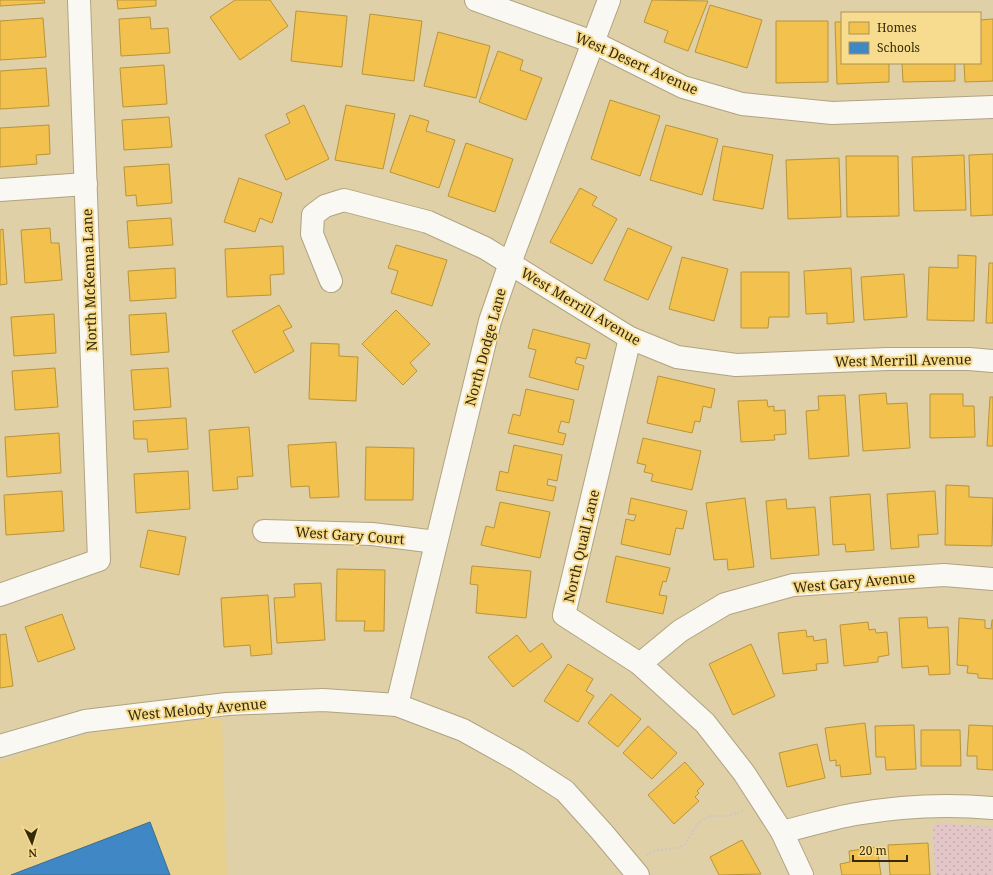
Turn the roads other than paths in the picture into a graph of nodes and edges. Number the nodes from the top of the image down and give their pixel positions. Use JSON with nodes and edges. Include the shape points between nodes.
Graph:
{"nodes":[{"id":1,"x":79,"y":0,"type":"edge"},
{"id":2,"x":476,"y":0,"type":"edge"},
{"id":3,"x":609,"y":0,"type":"edge"},
{"id":4,"x":593,"y":42,"type":"junction"},
{"id":5,"x":993,"y":107,"type":"edge"},
{"id":6,"x":86,"y":184,"type":"junction"},
{"id":7,"x":0,"y":190,"type":"edge"},
{"id":8,"x":510,"y":263,"type":"junction"},
{"id":9,"x":331,"y":281,"type":"dead end"},
{"id":10,"x":630,"y":338,"type":"junction"},
{"id":11,"x":993,"y":361,"type":"edge"},
{"id":12,"x":264,"y":531,"type":"dead end"},
{"id":13,"x":436,"y":542,"type":"junction"},
{"id":14,"x":993,"y":579,"type":"edge"},
{"id":15,"x":0,"y":595,"type":"edge"},
{"id":16,"x":640,"y":664,"type":"junction"},
{"id":17,"x":397,"y":704,"type":"junction"},
{"id":18,"x":0,"y":746,"type":"edge"},
{"id":19,"x":993,"y":808,"type":"edge"},
{"id":20,"x":782,"y":832,"type":"junction"},
{"id":21,"x":635,"y":871,"type":"edge"},
{"id":22,"x":802,"y":875,"type":"edge"}],
"edges":[{"from":1,"to":6,"type":"street","name":"North McKenna Lane"},
{"from":2,"to":4,"type":"street","name":"West Desert Avenue"},
{"from":3,"to":4,"type":"street","name":"North Dodge Lane"},
{"from":4,"to":5,"type":"street","name":"West Desert Avenue","via":[[683,87],[742,104],[832,113]]},
{"from":4,"to":8,"type":"street","name":"North Dodge Lane"},
{"from":6,"to":7,"type":"street"},
{"from":6,"to":15,"type":"street","name":"North McKenna Lane","via":[[100,560]]},
{"from":8,"to":9,"type":"street","name":"West Merrill Avenue","via":[[485,248],[428,222],[344,200],[325,206],[313,215],[312,234]]},
{"from":8,"to":10,"type":"street","name":"West Merrill Avenue"},
{"from":8,"to":13,"type":"street","name":"North Dodge Lane","via":[[490,321]]},
{"from":10,"to":11,"type":"street","name":"West Merrill Avenue","via":[[677,357],[736,365],[887,359],[969,358]]},
{"from":10,"to":16,"type":"street","name":"North Quail Lane","via":[[564,615]]},
{"from":12,"to":13,"type":"street","name":"West Gary Court","via":[[372,534]]},
{"from":13,"to":17,"type":"street","name":"North Dodge Lane"},
{"from":14,"to":16,"type":"street","name":"West Gary Avenue","via":[[944,575],[793,585],[725,604],[680,631]]},
{"from":16,"to":20,"type":"street","name":"North Quail Lane","via":[[706,723],[744,773]]},
{"from":17,"to":18,"type":"street","name":"West Melody Avenue","via":[[323,700],[227,704],[85,721]]},
{"from":17,"to":21,"type":"street","name":"West Melody Avenue","via":[[463,730],[565,791]]},
{"from":19,"to":20,"type":"street","via":[[899,808],[856,814]]},
{"from":20,"to":22,"type":"street","name":"North Quail Lane"}]}
